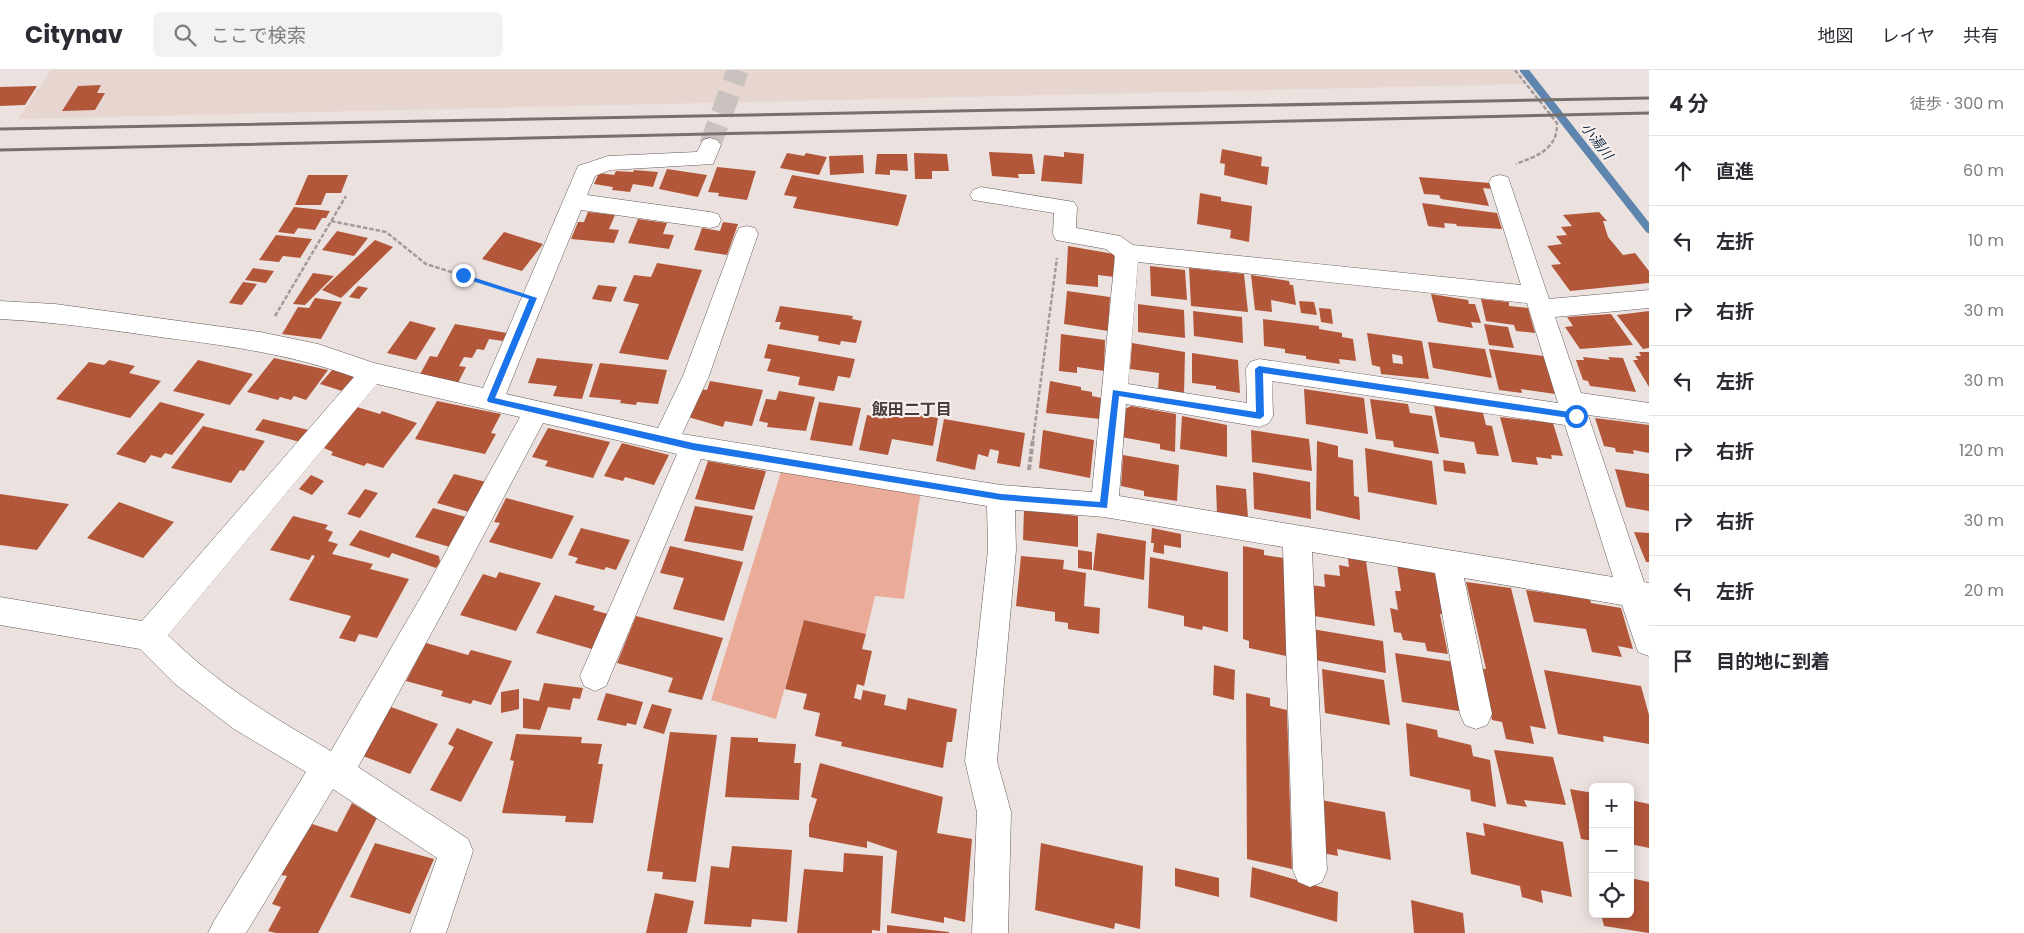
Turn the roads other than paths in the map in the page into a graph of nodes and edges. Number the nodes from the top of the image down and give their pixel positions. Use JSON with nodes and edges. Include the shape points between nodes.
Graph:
{"nodes":[{"id":1,"x":710,"y":145,"type":"tunnel mouth"},
{"id":2,"x":1500,"y":182,"type":"road end"},
{"id":3,"x":981,"y":195,"type":"dead end"},
{"id":4,"x":573,"y":201,"type":"junction"},
{"id":5,"x":710,"y":220,"type":"dead end"},
{"id":6,"x":747,"y":234,"type":"dead end"},
{"id":7,"x":1127,"y":253,"type":"junction"},
{"id":8,"x":1649,"y":299,"type":"edge"},
{"id":9,"x":1538,"y":302,"type":"junction"},
{"id":10,"x":0,"y":310,"type":"edge"},
{"id":11,"x":372,"y":373,"type":"junction"},
{"id":12,"x":1115,"y":392,"type":"junction"},
{"id":13,"x":491,"y":400,"type":"junction"},
{"id":14,"x":1573,"y":409,"type":"junction"},
{"id":15,"x":537,"y":410,"type":"junction"},
{"id":16,"x":1649,"y":413,"type":"edge"},
{"id":17,"x":680,"y":443,"type":"junction"},
{"id":18,"x":1013,"y":498,"type":"junction"},
{"id":19,"x":1104,"y":506,"type":"junction"},
{"id":20,"x":1297,"y":538,"type":"junction"},
{"id":21,"x":1447,"y":563,"type":"junction"},
{"id":22,"x":1641,"y":595,"type":"edge"},
{"id":23,"x":0,"y":610,"type":"edge"},
{"id":24,"x":148,"y":636,"type":"junction"},
{"id":25,"x":1649,"y":642,"type":"edge"},
{"id":26,"x":595,"y":676,"type":"dead end"},
{"id":27,"x":1476,"y":714,"type":"dead end"},
{"id":28,"x":333,"y":769,"type":"junction"},
{"id":29,"x":1310,"y":870,"type":"dead end"},
{"id":30,"x":226,"y":933,"type":"edge"},
{"id":31,"x":428,"y":933,"type":"edge"},
{"id":32,"x":990,"y":933,"type":"edge"}],
"edges":[{"from":1,"to":4,"type":"lane","via":[[705,159],[608,163],[586,171]]},
{"from":2,"to":9,"type":"lane"},
{"from":3,"to":7,"type":"lane","via":[[1066,207],[1064,234],[1112,242]]},
{"from":4,"to":5,"type":"lane"},
{"from":4,"to":13,"type":"lane"},
{"from":6,"to":17,"type":"lane","via":[[696,376]]},
{"from":7,"to":9,"type":"lane"},
{"from":7,"to":12,"type":"lane"},
{"from":8,"to":9,"type":"lane"},
{"from":9,"to":14,"type":"lane"},
{"from":10,"to":11,"type":"lane","via":[[54,313],[260,341],[318,354]]},
{"from":11,"to":13,"type":"lane"},
{"from":11,"to":24,"type":"lane"},
{"from":12,"to":14,"type":"lane","via":[[1260,416],[1259,369]]},
{"from":12,"to":19,"type":"lane"},
{"from":13,"to":15,"type":"lane"},
{"from":14,"to":16,"type":"lane"},
{"from":14,"to":22,"type":"lane"},
{"from":15,"to":17,"type":"lane"},
{"from":15,"to":28,"type":"lane","via":[[435,599]]},
{"from":17,"to":18,"type":"lane"},
{"from":17,"to":26,"type":"lane"},
{"from":18,"to":19,"type":"lane"},
{"from":18,"to":32,"type":"lane","via":[[1002,550],[981,761],[994,812]]},
{"from":19,"to":20,"type":"lane"},
{"from":20,"to":21,"type":"lane"},
{"from":20,"to":29,"type":"lane"},
{"from":21,"to":22,"type":"lane"},
{"from":21,"to":27,"type":"lane"},
{"from":22,"to":25,"type":"lane"},
{"from":23,"to":24,"type":"lane"},
{"from":24,"to":28,"type":"lane","via":[[186,674],[245,718]]},
{"from":28,"to":30,"type":"lane"},
{"from":28,"to":31,"type":"lane","via":[[456,851]]}]}
